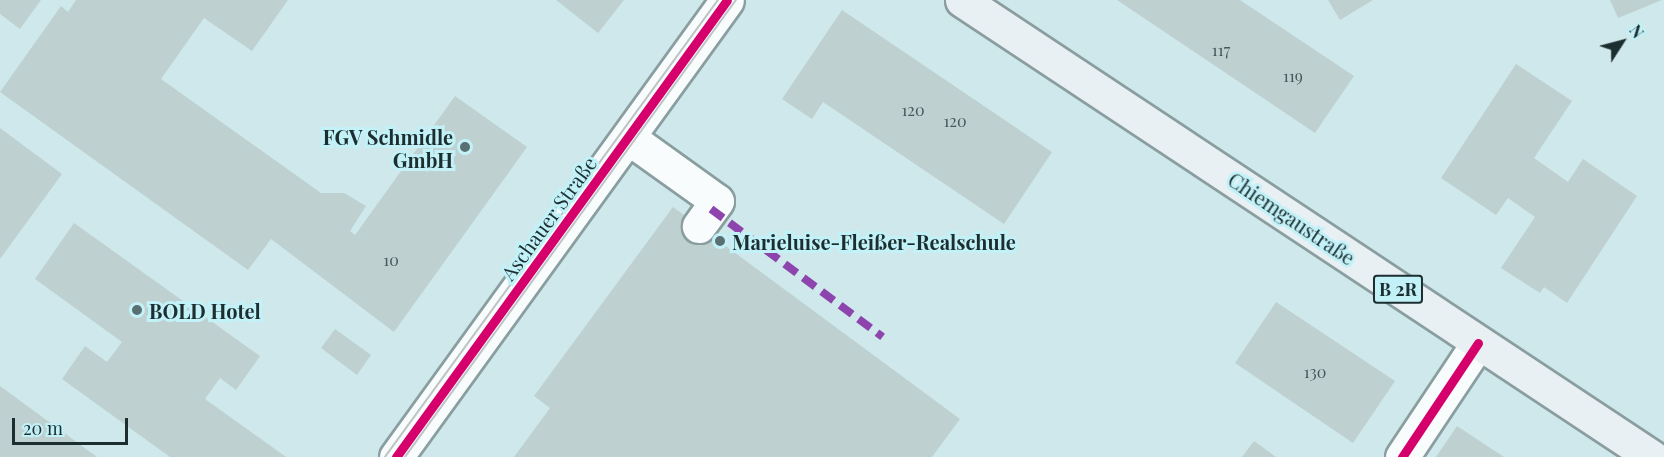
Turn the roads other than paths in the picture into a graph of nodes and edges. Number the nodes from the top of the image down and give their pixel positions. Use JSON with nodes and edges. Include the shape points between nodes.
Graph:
{"nodes":[{"id":1,"x":728,"y":0,"type":"edge"},
{"id":2,"x":962,"y":0,"type":"edge"},
{"id":3,"x":629,"y":138,"type":"junction"},
{"id":4,"x":699,"y":226,"type":"dead end"},
{"id":5,"x":1478,"y":343,"type":"junction"},
{"id":6,"x":396,"y":457,"type":"edge"},
{"id":7,"x":1402,"y":457,"type":"edge"},
{"id":8,"x":1652,"y":457,"type":"edge"}],
"edges":[{"from":1,"to":3,"type":"street","name":"Aschauer Straße"},
{"from":2,"to":5,"type":"main road","name":"Chiemgaustraße","number":"B 2R"},
{"from":3,"to":4,"type":"street","via":[[717,201]]},
{"from":3,"to":6,"type":"street","name":"Aschauer Straße"},
{"from":5,"to":7,"type":"street"},
{"from":5,"to":8,"type":"main road","name":"Chiemgaustraße","number":"B 2R"}]}
